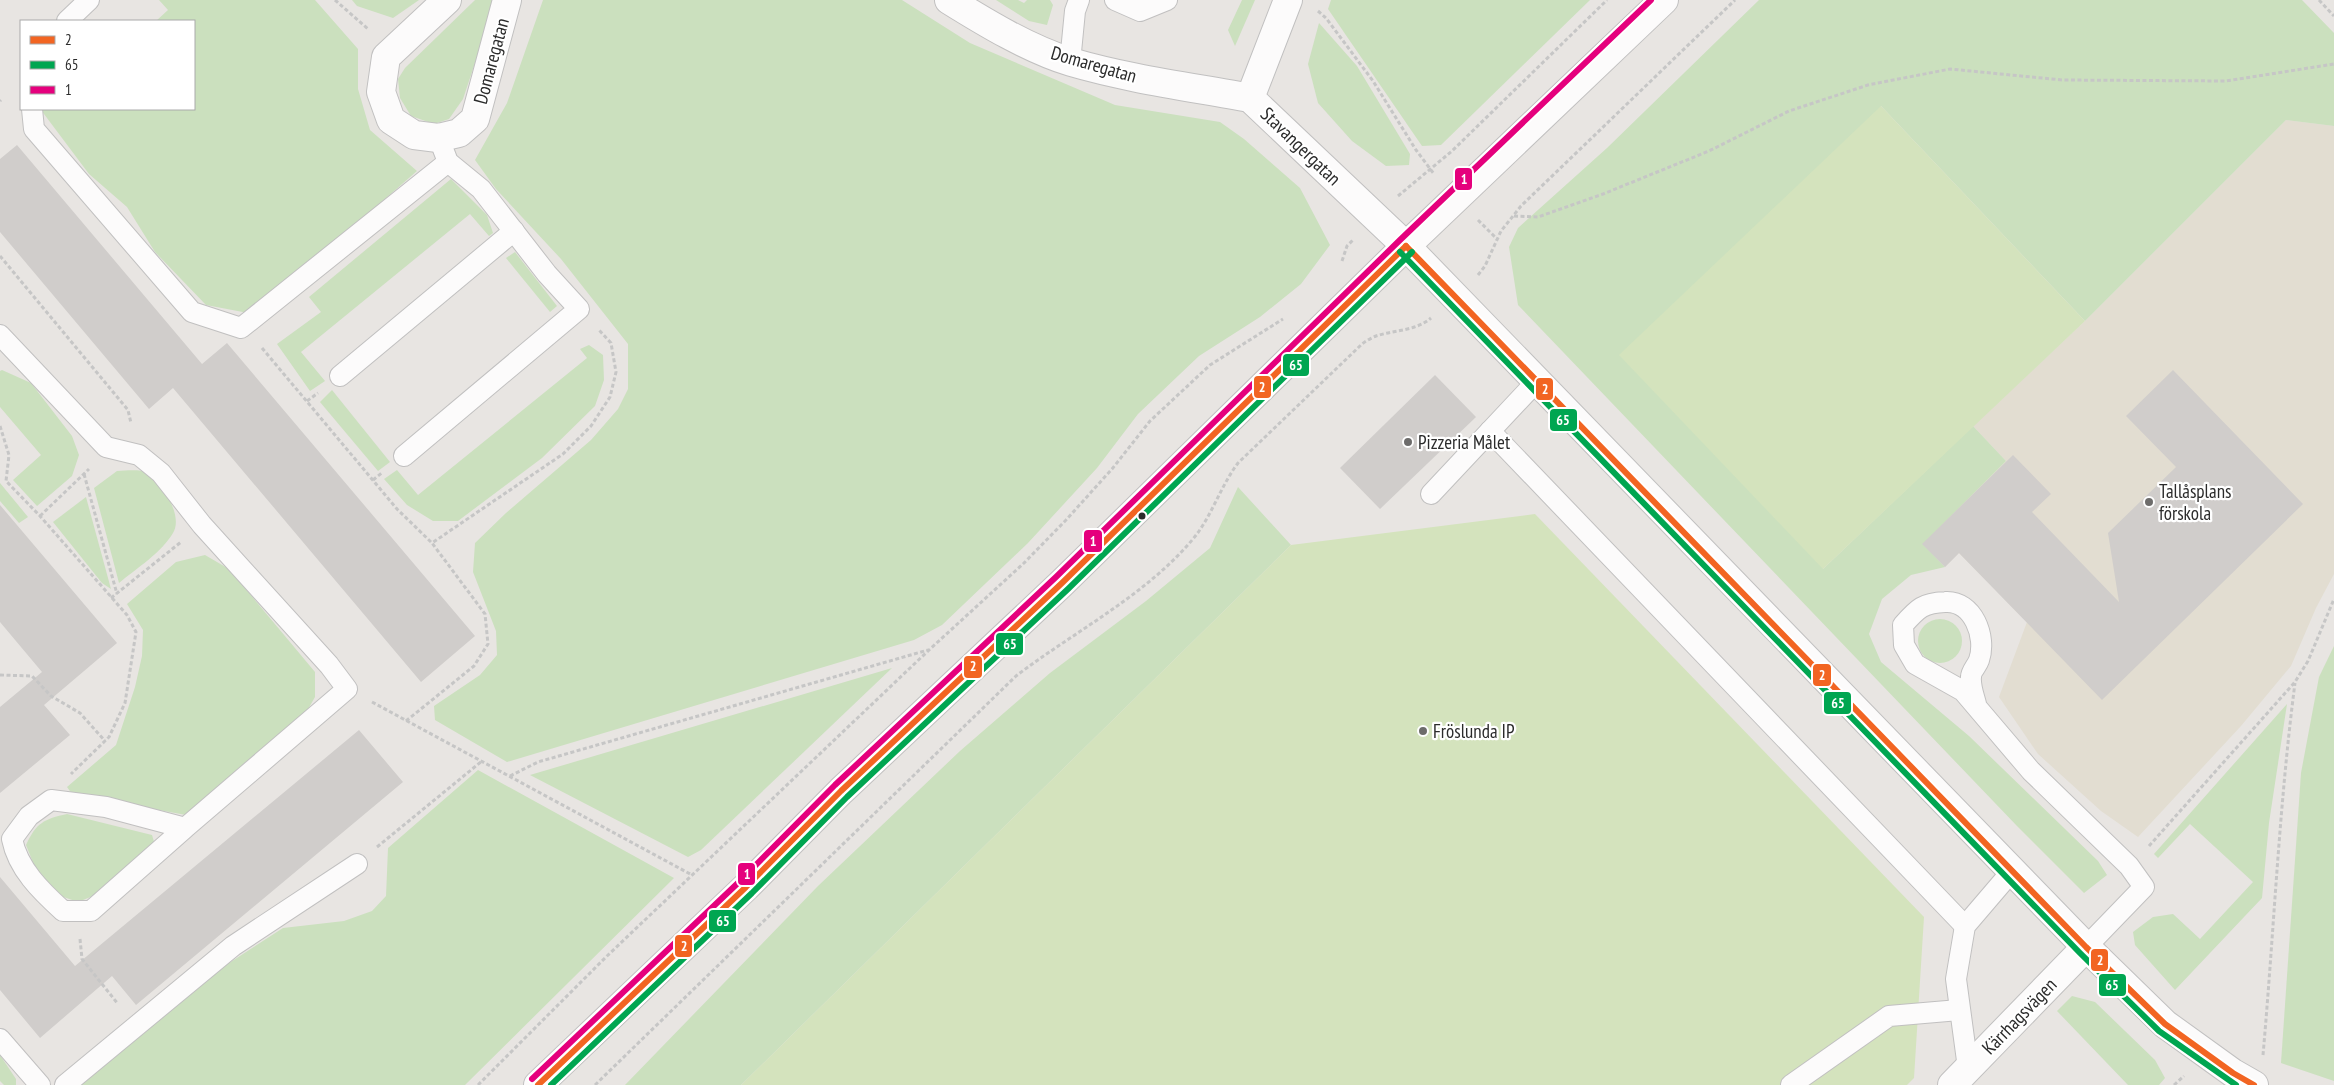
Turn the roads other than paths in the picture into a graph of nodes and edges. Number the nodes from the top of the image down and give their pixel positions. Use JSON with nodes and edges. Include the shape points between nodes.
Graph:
{"nodes":[{"id":1,"x":89,"y":0,"type":"edge"},
{"id":2,"x":447,"y":0,"type":"edge"},
{"id":3,"x":506,"y":0,"type":"edge"},
{"id":4,"x":949,"y":0,"type":"edge"},
{"id":5,"x":1078,"y":0,"type":"edge"},
{"id":6,"x":1115,"y":0,"type":"edge"},
{"id":7,"x":1167,"y":0,"type":"edge"},
{"id":8,"x":1664,"y":0,"type":"edge"},
{"id":9,"x":1301,"y":3,"type":"edge"},
{"id":10,"x":67,"y":20,"type":"edge"},
{"id":11,"x":1070,"y":62,"type":"junction"},
{"id":12,"x":1250,"y":98,"type":"junction"},
{"id":13,"x":32,"y":110,"type":"edge"},
{"id":14,"x":443,"y":150,"type":"junction"},
{"id":15,"x":514,"y":231,"type":"junction"},
{"id":16,"x":1406,"y":246,"type":"junction"},
{"id":17,"x":2,"y":341,"type":"edge"},
{"id":18,"x":340,"y":376,"type":"dead end"},
{"id":19,"x":1537,"y":381,"type":"junction"},
{"id":20,"x":1490,"y":431,"type":"junction"},
{"id":21,"x":404,"y":456,"type":"dead end"},
{"id":22,"x":1432,"y":494,"type":"dead end"},
{"id":23,"x":1976,"y":704,"type":"junction"},
{"id":24,"x":185,"y":828,"type":"junction"},
{"id":25,"x":357,"y":864,"type":"road end"},
{"id":26,"x":2012,"y":871,"type":"junction"},
{"id":27,"x":1965,"y":926,"type":"junction"},
{"id":28,"x":2086,"y":947,"type":"junction"},
{"id":29,"x":1960,"y":1010,"type":"junction"},
{"id":30,"x":0,"y":1039,"type":"edge"},
{"id":31,"x":2258,"y":1074,"type":"edge"},
{"id":32,"x":1960,"y":1076,"type":"edge"},
{"id":33,"x":40,"y":1085,"type":"edge"},
{"id":34,"x":65,"y":1085,"type":"edge"},
{"id":35,"x":538,"y":1085,"type":"edge"},
{"id":36,"x":1791,"y":1085,"type":"edge"}],
"edges":[{"from":1,"to":10,"type":"lane"},
{"from":2,"to":14,"type":"street","name":"Domaregatan","via":[[386,58],[381,92],[392,120]]},
{"from":3,"to":14,"type":"street","name":"Domaregatan","via":[[476,119]]},
{"from":4,"to":11,"type":"street","name":"Domaregatan","via":[[1007,34]]},
{"from":5,"to":11,"type":"lane"},
{"from":6,"to":7,"type":"lane","via":[[1140,11]]},
{"from":8,"to":16,"type":"street"},
{"from":9,"to":12,"type":"street","name":"Stavangergatan"},
{"from":11,"to":12,"type":"street","name":"Domaregatan"},
{"from":12,"to":16,"type":"street","name":"Stavangergatan"},
{"from":13,"to":14,"type":"lane","via":[[34,129],[192,312],[242,328]]},
{"from":14,"to":15,"type":"lane"},
{"from":15,"to":18,"type":"lane"},
{"from":15,"to":21,"type":"lane","via":[[579,309]]},
{"from":16,"to":19,"type":"street","name":"Stavangergatan"},
{"from":16,"to":35,"type":"street","via":[[1062,583]]},
{"from":17,"to":24,"type":"lane","via":[[106,446],[139,455],[161,473],[202,525],[347,689]]},
{"from":19,"to":20,"type":"lane"},
{"from":19,"to":26,"type":"street","name":"Stavangergatan"},
{"from":20,"to":22,"type":"lane"},
{"from":20,"to":27,"type":"lane"},
{"from":23,"to":23,"type":"lane","via":[[1970,676],[1979,659],[1981,644],[1978,628],[1968,609],[1951,601],[1932,602],[1918,608],[1903,624],[1904,646],[1915,664],[1958,688]]},
{"from":23,"to":28,"type":"lane","via":[[2031,770],[2129,866],[2144,888]]},
{"from":24,"to":24,"type":"lane","via":[[106,807],[51,800],[29,816],[12,839],[15,852],[39,889],[63,911],[92,911]]},
{"from":25,"to":34,"type":"lane","via":[[232,946]]},
{"from":26,"to":27,"type":"lane"},
{"from":26,"to":28,"type":"street","name":"Stavangergatan"},
{"from":27,"to":29,"type":"lane","via":[[1956,979]]},
{"from":28,"to":31,"type":"street","name":"Stavangergatan","via":[[2165,1024],[2233,1073]]},
{"from":28,"to":32,"type":"street","name":"Kärrhagsvägen"},
{"from":29,"to":32,"type":"lane"},
{"from":29,"to":36,"type":"lane","via":[[1888,1016]]},
{"from":30,"to":33,"type":"lane"}]}
